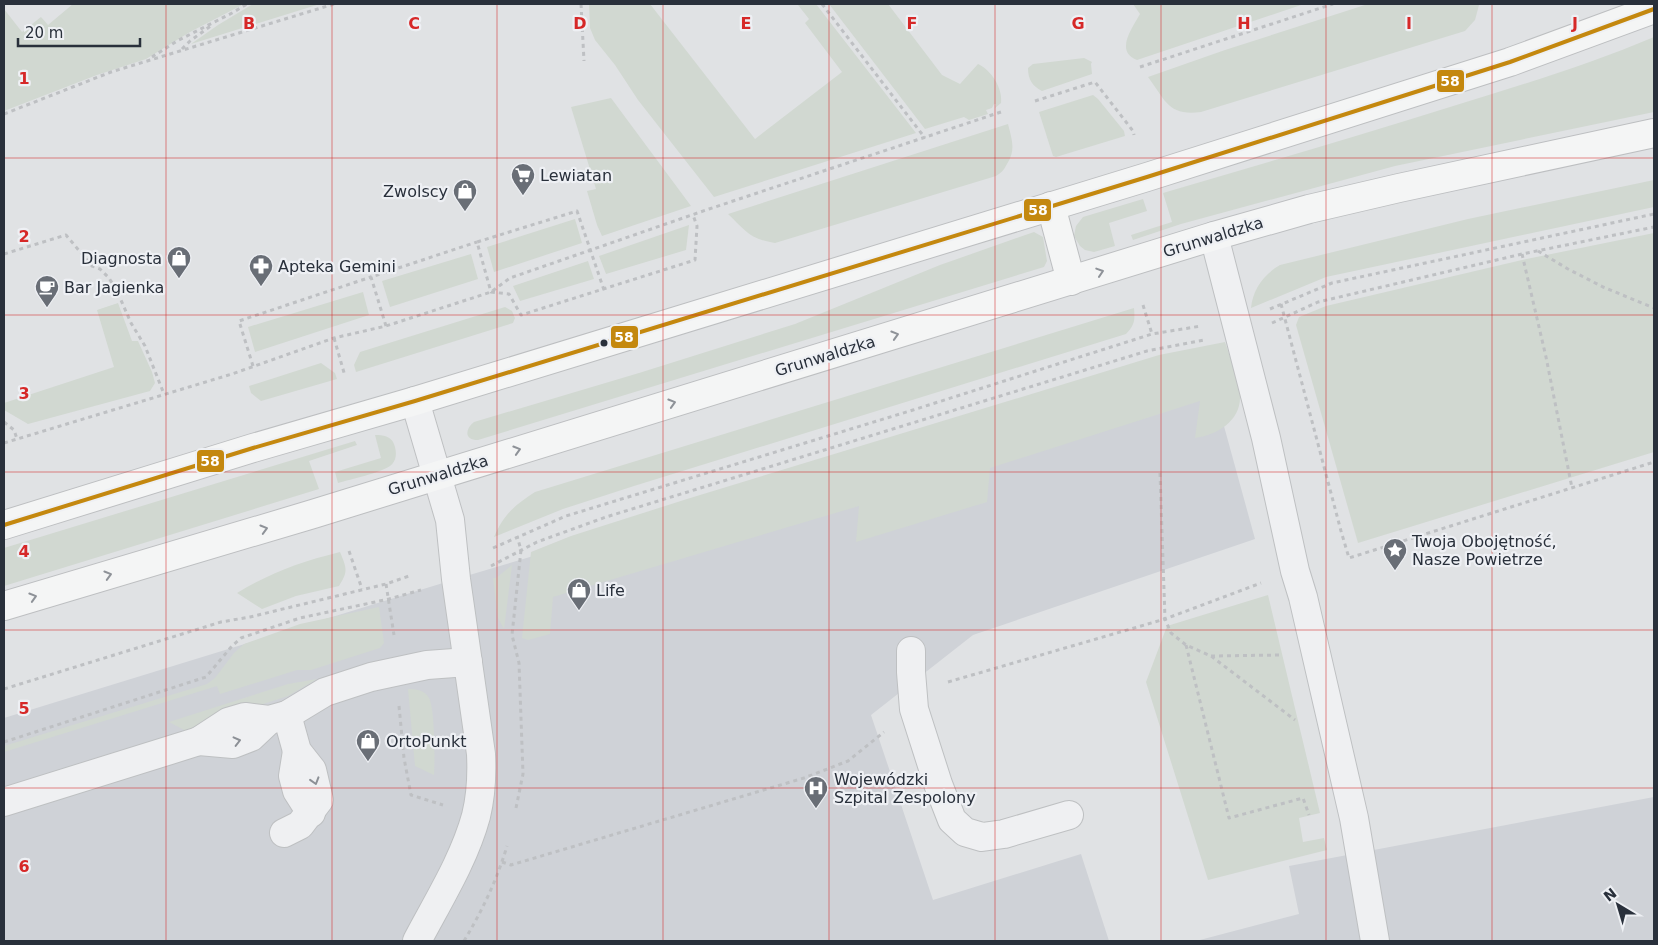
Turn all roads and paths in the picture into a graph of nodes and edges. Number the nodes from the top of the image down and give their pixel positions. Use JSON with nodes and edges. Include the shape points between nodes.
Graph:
{"nodes":[{"id":1,"x":247,"y":4,"type":"edge"},
{"id":2,"x":334,"y":4,"type":"edge"},
{"id":3,"x":581,"y":4,"type":"edge"},
{"id":4,"x":822,"y":4,"type":"edge"},
{"id":5,"x":1332,"y":4,"type":"edge"},
{"id":6,"x":1654,"y":9,"type":"edge"},
{"id":7,"x":219,"y":20,"type":"junction"},
{"id":8,"x":182,"y":50,"type":"junction"},
{"id":9,"x":147,"y":60,"type":"junction"},
{"id":10,"x":584,"y":61,"type":"dead end"},
{"id":11,"x":1140,"y":67,"type":"dead end"},
{"id":12,"x":1035,"y":102,"type":"dead end"},
{"id":13,"x":1004,"y":111,"type":"dead end"},
{"id":14,"x":4,"y":114,"type":"edge"},
{"id":15,"x":1654,"y":133,"type":"edge"},
{"id":16,"x":1134,"y":135,"type":"dead end"},
{"id":17,"x":925,"y":138,"type":"junction"},
{"id":18,"x":1051,"y":206,"type":"junction"},
{"id":19,"x":1654,"y":214,"type":"edge"},
{"id":20,"x":693,"y":215,"type":"junction"},
{"id":21,"x":1654,"y":227,"type":"edge"},
{"id":22,"x":1214,"y":236,"type":"junction"},
{"id":23,"x":477,"y":242,"type":"junction"},
{"id":24,"x":591,"y":251,"type":"junction"},
{"id":25,"x":1538,"y":251,"type":"junction"},
{"id":26,"x":4,"y":254,"type":"edge"},
{"id":27,"x":1522,"y":254,"type":"junction"},
{"id":28,"x":371,"y":277,"type":"junction"},
{"id":29,"x":1071,"y":281,"type":"junction"},
{"id":30,"x":604,"y":290,"type":"junction"},
{"id":31,"x":491,"y":292,"type":"junction"},
{"id":32,"x":1282,"y":304,"type":"junction"},
{"id":33,"x":1143,"y":305,"type":"dead end"},
{"id":34,"x":1654,"y":308,"type":"edge"},
{"id":35,"x":1285,"y":317,"type":"junction"},
{"id":36,"x":386,"y":326,"type":"junction"},
{"id":37,"x":1238,"y":327,"type":"junction"},
{"id":38,"x":1152,"y":334,"type":"junction"},
{"id":39,"x":334,"y":338,"type":"junction"},
{"id":40,"x":253,"y":366,"type":"junction"},
{"id":41,"x":345,"y":376,"type":"dead end"},
{"id":42,"x":164,"y":394,"type":"junction"},
{"id":43,"x":415,"y":401,"type":"junction"},
{"id":44,"x":4,"y":422,"type":"edge"},
{"id":45,"x":17,"y":439,"type":"junction"},
{"id":46,"x":4,"y":443,"type":"edge"},
{"id":47,"x":1654,"y":462,"type":"edge"},
{"id":48,"x":1160,"y":473,"type":"dead end"},
{"id":49,"x":437,"y":475,"type":"junction"},
{"id":50,"x":1572,"y":488,"type":"junction"},
{"id":51,"x":4,"y":525,"type":"edge"},
{"id":52,"x":493,"y":548,"type":"dead end"},
{"id":53,"x":349,"y":551,"type":"dead end"},
{"id":54,"x":492,"y":565,"type":"dead end"},
{"id":55,"x":1295,"y":571,"type":"junction"},
{"id":56,"x":408,"y":576,"type":"dead end"},
{"id":57,"x":386,"y":584,"type":"junction"},
{"id":58,"x":362,"y":589,"type":"junction"},
{"id":59,"x":417,"y":591,"type":"dead end"},
{"id":60,"x":389,"y":599,"type":"junction"},
{"id":61,"x":4,"y":606,"type":"edge"},
{"id":62,"x":1165,"y":619,"type":"junction"},
{"id":63,"x":1186,"y":645,"type":"junction"},
{"id":64,"x":911,"y":651,"type":"dead end"},
{"id":65,"x":1316,"y":654,"type":"junction"},
{"id":66,"x":1211,"y":656,"type":"junction"},
{"id":67,"x":468,"y":662,"type":"junction"},
{"id":68,"x":397,"y":670,"type":"junction"},
{"id":69,"x":4,"y":689,"type":"edge"},
{"id":70,"x":913,"y":702,"type":"junction"},
{"id":71,"x":278,"y":718,"type":"junction"},
{"id":72,"x":4,"y":742,"type":"edge"},
{"id":73,"x":1338,"y":747,"type":"junction"},
{"id":74,"x":4,"y":802,"type":"edge"},
{"id":75,"x":476,"y":815,"type":"junction"},
{"id":76,"x":1069,"y":815,"type":"dead end"},
{"id":77,"x":1309,"y":815,"type":"dead end"},
{"id":78,"x":284,"y":833,"type":"dead end"},
{"id":79,"x":502,"y":862,"type":"dead end"},
{"id":80,"x":417,"y":941,"type":"edge"},
{"id":81,"x":1375,"y":941,"type":"edge"}],
"edges":[{"from":1,"to":7,"type":"path"},
{"from":2,"to":8,"type":"path"},
{"from":3,"to":10,"type":"path"},
{"from":4,"to":17,"type":"path"},
{"from":5,"to":11,"type":"path"},
{"from":6,"to":18,"type":"main road","via":[[1510,62]]},
{"from":7,"to":8,"type":"path"},
{"from":7,"to":9,"type":"path"},
{"from":8,"to":9,"type":"path"},
{"from":9,"to":14,"type":"path"},
{"from":12,"to":16,"type":"path","via":[[1095,82]]},
{"from":13,"to":17,"type":"path"},
{"from":15,"to":22,"type":"main road","name":"Grunwaldzka","via":[[1381,192]]},
{"from":17,"to":20,"type":"path"},
{"from":18,"to":29,"type":"main road"},
{"from":18,"to":43,"type":"main road"},
{"from":19,"to":32,"type":"path","via":[[1332,283]]},
{"from":20,"to":24,"type":"path"},
{"from":20,"to":30,"type":"path","via":[[697,226],[695,260]]},
{"from":21,"to":25,"type":"path"},
{"from":29,"to":22,"type":"main road","name":"Grunwaldzka","one_way":true},
{"from":22,"to":37,"type":"lane"},
{"from":23,"to":24,"type":"path","via":[[577,210]]},
{"from":23,"to":28,"type":"path"},
{"from":23,"to":31,"type":"path"},
{"from":24,"to":30,"type":"path"},
{"from":24,"to":31,"type":"path","via":[[510,278]]},
{"from":25,"to":27,"type":"path"},
{"from":25,"to":34,"type":"path","via":[[1568,269]]},
{"from":26,"to":42,"type":"path","via":[[66,234],[92,266],[109,278],[117,291],[145,346]]},
{"from":27,"to":35,"type":"path","via":[[1318,302]]},
{"from":27,"to":50,"type":"path"},
{"from":28,"to":36,"type":"path"},
{"from":28,"to":40,"type":"path","via":[[240,321]]},
{"from":49,"to":29,"type":"main road","name":"Grunwaldzka","one_way":true},
{"from":30,"to":31,"type":"path","via":[[522,315],[510,294]]},
{"from":31,"to":36,"type":"path"},
{"from":32,"to":35,"type":"path"},
{"from":32,"to":37,"type":"path","via":[[1252,316]]},
{"from":33,"to":38,"type":"path"},
{"from":35,"to":37,"type":"path","via":[[1256,331]]},
{"from":35,"to":50,"type":"path","via":[[1349,558]]},
{"from":36,"to":39,"type":"path"},
{"from":37,"to":38,"type":"path"},
{"from":37,"to":54,"type":"path","via":[[1147,351],[568,530]]},
{"from":37,"to":55,"type":"lane"},
{"from":38,"to":52,"type":"path","via":[[566,516]]},
{"from":39,"to":40,"type":"path"},
{"from":39,"to":41,"type":"path"},
{"from":40,"to":42,"type":"path"},
{"from":42,"to":45,"type":"path"},
{"from":43,"to":49,"type":"lane"},
{"from":43,"to":51,"type":"main road"},
{"from":44,"to":45,"type":"path","via":[[14,430]]},
{"from":45,"to":46,"type":"path"},
{"from":47,"to":50,"type":"path"},
{"from":48,"to":62,"type":"path"},
{"from":61,"to":49,"type":"main road","name":"Grunwaldzka","one_way":true},
{"from":49,"to":67,"type":"lane","via":[[450,520]]},
{"from":53,"to":58,"type":"path"},
{"from":55,"to":62,"type":"path"},
{"from":55,"to":65,"type":"lane"},
{"from":56,"to":57,"type":"path"},
{"from":57,"to":58,"type":"path"},
{"from":57,"to":60,"type":"path"},
{"from":58,"to":69,"type":"path","via":[[221,622]]},
{"from":59,"to":60,"type":"path"},
{"from":60,"to":68,"type":"path"},
{"from":60,"to":72,"type":"path","via":[[300,618],[241,638],[206,678]]},
{"from":62,"to":63,"type":"path","via":[[1171,634]]},
{"from":62,"to":70,"type":"path","via":[[926,688]]},
{"from":63,"to":66,"type":"path"},
{"from":63,"to":77,"type":"path","via":[[1228,818],[1303,798]]},
{"from":64,"to":70,"type":"lane"},
{"from":65,"to":66,"type":"path"},
{"from":65,"to":73,"type":"lane"},
{"from":66,"to":73,"type":"path","via":[[1298,723]]},
{"from":67,"to":68,"type":"lane"},
{"from":67,"to":75,"type":"lane","via":[[481,754],[482,777]]},
{"from":68,"to":71,"type":"lane","via":[[325,692]]},
{"from":68,"to":75,"type":"path","via":[[404,758],[411,794]]},
{"from":70,"to":76,"type":"lane","via":[[952,820],[965,832],[982,837],[1004,834]]},
{"from":70,"to":79,"type":"path","via":[[848,761],[804,778],[511,865]]},
{"from":71,"to":74,"type":"lane","via":[[245,717],[228,722],[198,741]]},
{"from":71,"to":78,"type":"lane","one_way":true,"via":[[297,751],[293,776],[297,791],[311,813],[300,825]]},
{"from":73,"to":81,"type":"lane"},
{"from":75,"to":80,"type":"lane","via":[[464,849]]}]}
